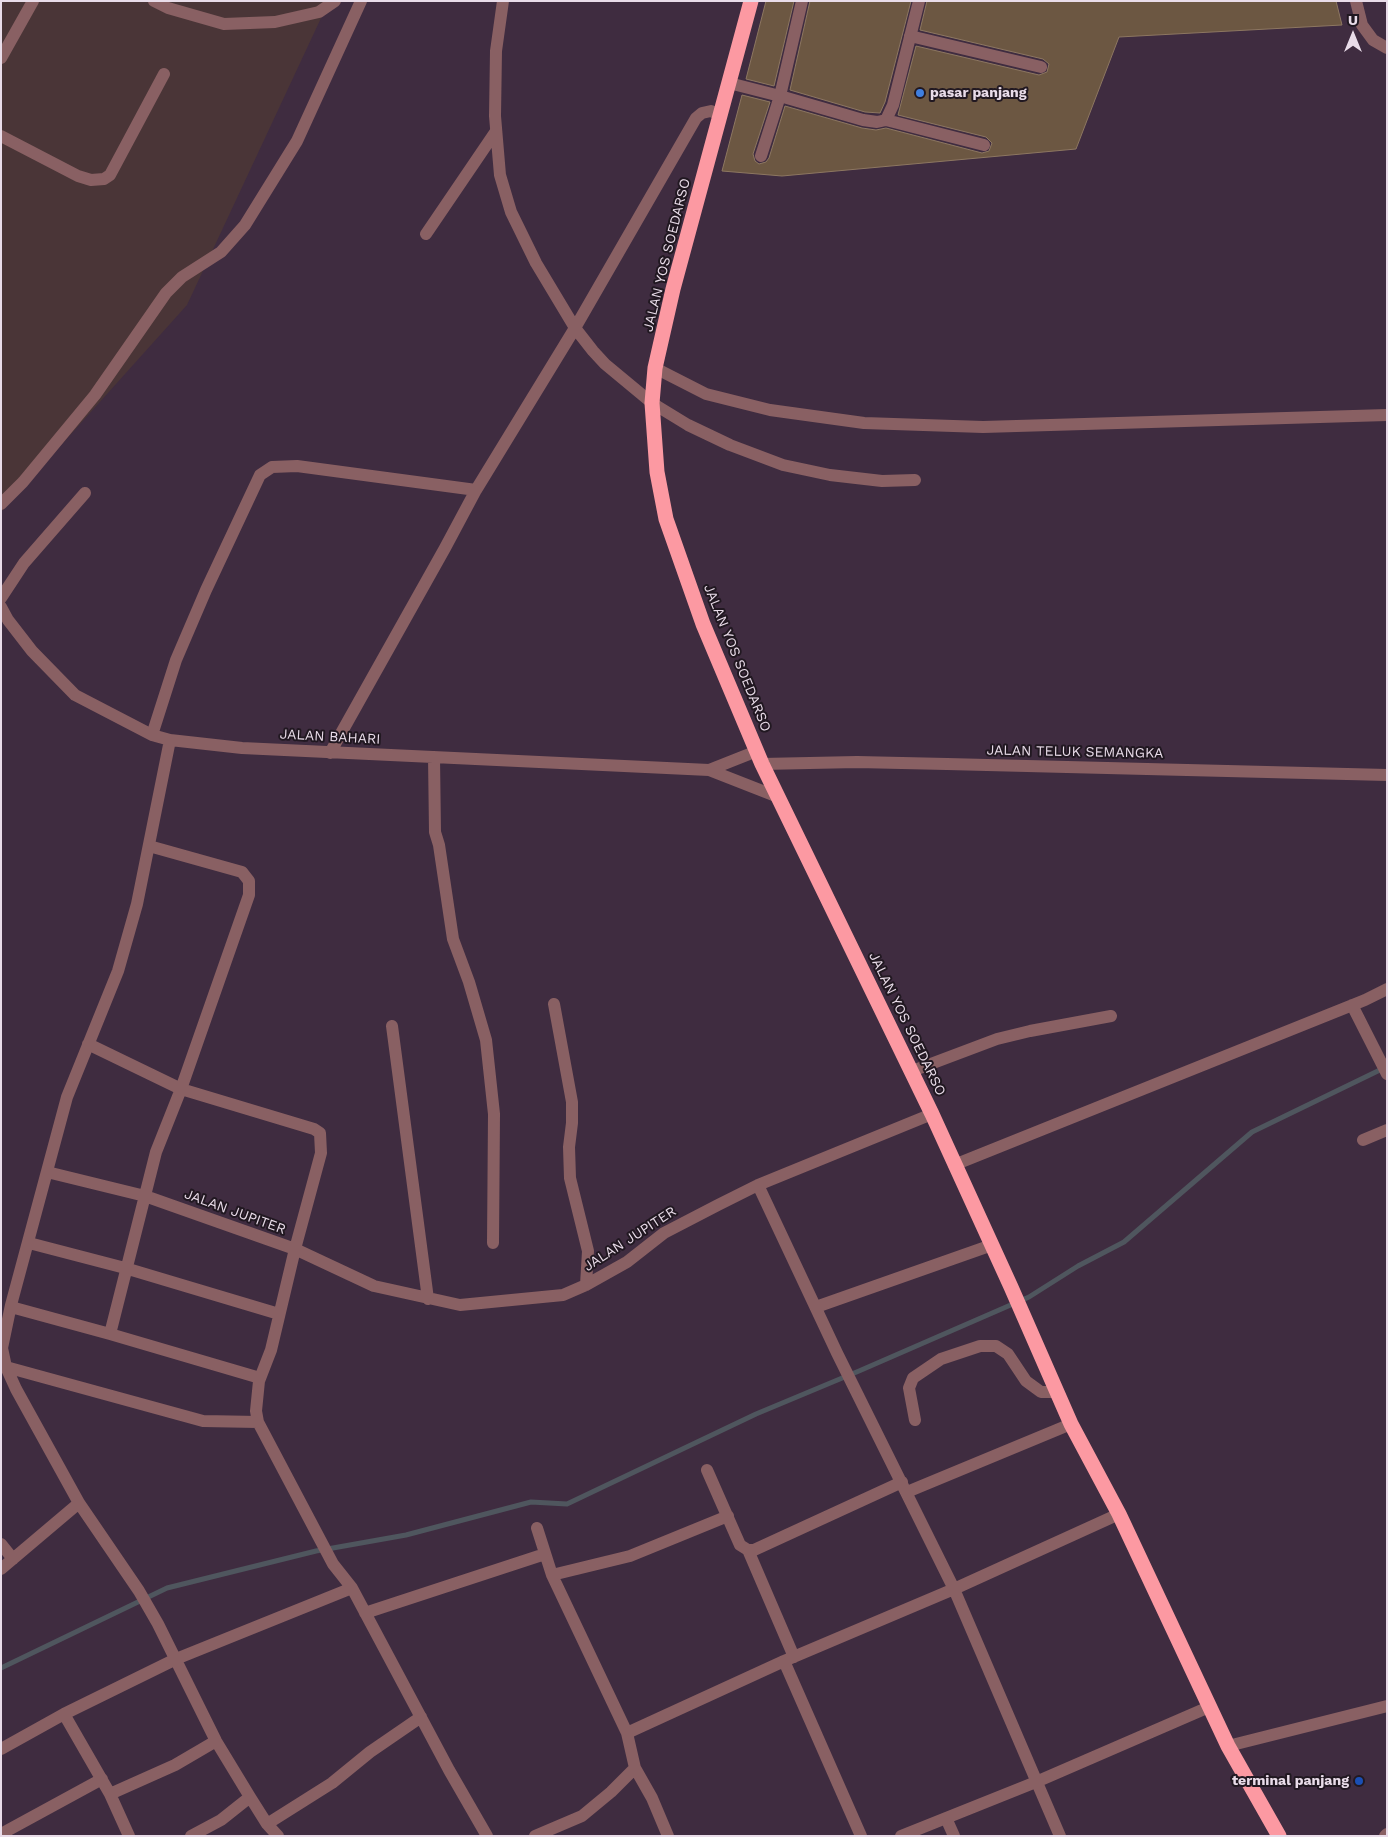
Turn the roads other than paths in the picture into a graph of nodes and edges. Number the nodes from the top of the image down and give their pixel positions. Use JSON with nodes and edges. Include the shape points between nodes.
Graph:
{"nodes":[{"id":1,"x":33,"y":1,"type":"edge"},
{"id":2,"x":154,"y":1,"type":"edge"},
{"id":3,"x":335,"y":1,"type":"edge"},
{"id":4,"x":362,"y":1,"type":"edge"},
{"id":5,"x":503,"y":1,"type":"edge"},
{"id":6,"x":751,"y":1,"type":"edge"},
{"id":7,"x":802,"y":1,"type":"edge"},
{"id":8,"x":919,"y":1,"type":"edge"},
{"id":9,"x":1356,"y":1,"type":"edge"},
{"id":10,"x":170,"y":5,"type":"edge"},
{"id":11,"x":910,"y":36,"type":"junction"},
{"id":12,"x":1387,"y":48,"type":"edge"},
{"id":13,"x":1,"y":58,"type":"edge"},
{"id":14,"x":1041,"y":67,"type":"dead end"},
{"id":15,"x":164,"y":74,"type":"dead end"},
{"id":16,"x":729,"y":84,"type":"junction"},
{"id":17,"x":780,"y":96,"type":"junction"},
{"id":18,"x":720,"y":115,"type":"junction"},
{"id":19,"x":886,"y":120,"type":"junction"},
{"id":20,"x":496,"y":131,"type":"junction"},
{"id":21,"x":1,"y":136,"type":"edge"},
{"id":22,"x":984,"y":145,"type":"dead end"},
{"id":23,"x":761,"y":156,"type":"dead end"},
{"id":24,"x":426,"y":234,"type":"dead end"},
{"id":25,"x":575,"y":328,"type":"junction"},
{"id":26,"x":655,"y":368,"type":"junction"},
{"id":27,"x":652,"y":403,"type":"junction"},
{"id":28,"x":1387,"y":415,"type":"edge"},
{"id":29,"x":915,"y":480,"type":"dead end"},
{"id":30,"x":476,"y":490,"type":"junction"},
{"id":31,"x":85,"y":493,"type":"dead end"},
{"id":32,"x":1,"y":504,"type":"edge"},
{"id":33,"x":1,"y":598,"type":"edge"},
{"id":34,"x":1,"y":607,"type":"edge"},
{"id":35,"x":152,"y":735,"type":"junction"},
{"id":36,"x":170,"y":740,"type":"junction"},
{"id":37,"x":330,"y":752,"type":"junction"},
{"id":38,"x":434,"y":757,"type":"junction"},
{"id":39,"x":760,"y":758,"type":"junction"},
{"id":40,"x":709,"y":770,"type":"junction"},
{"id":41,"x":1387,"y":775,"type":"edge"},
{"id":42,"x":778,"y":797,"type":"junction"},
{"id":43,"x":149,"y":846,"type":"junction"},
{"id":44,"x":1387,"y":989,"type":"edge"},
{"id":45,"x":554,"y":1004,"type":"dead end"},
{"id":46,"x":1352,"y":1005,"type":"junction"},
{"id":47,"x":1111,"y":1016,"type":"dead end"},
{"id":48,"x":392,"y":1026,"type":"dead end"},
{"id":49,"x":88,"y":1044,"type":"junction"},
{"id":50,"x":912,"y":1071,"type":"junction"},
{"id":51,"x":1387,"y":1074,"type":"edge"},
{"id":52,"x":181,"y":1089,"type":"junction"},
{"id":53,"x":932,"y":1114,"type":"junction"},
{"id":54,"x":1387,"y":1130,"type":"edge"},
{"id":55,"x":1363,"y":1140,"type":"dead end"},
{"id":56,"x":954,"y":1165,"type":"junction"},
{"id":57,"x":47,"y":1172,"type":"junction"},
{"id":58,"x":758,"y":1185,"type":"junction"},
{"id":59,"x":145,"y":1196,"type":"junction"},
{"id":60,"x":29,"y":1243,"type":"junction"},
{"id":61,"x":493,"y":1243,"type":"dead end"},
{"id":62,"x":992,"y":1245,"type":"junction"},
{"id":63,"x":295,"y":1249,"type":"junction"},
{"id":64,"x":125,"y":1268,"type":"junction"},
{"id":65,"x":586,"y":1286,"type":"junction"},
{"id":66,"x":428,"y":1299,"type":"junction"},
{"id":67,"x":11,"y":1307,"type":"junction"},
{"id":68,"x":816,"y":1307,"type":"junction"},
{"id":69,"x":280,"y":1314,"type":"junction"},
{"id":70,"x":110,"y":1334,"type":"junction"},
{"id":71,"x":6,"y":1367,"type":"junction"},
{"id":72,"x":260,"y":1378,"type":"junction"},
{"id":73,"x":1056,"y":1392,"type":"junction"},
{"id":74,"x":915,"y":1420,"type":"dead end"},
{"id":75,"x":258,"y":1422,"type":"junction"},
{"id":76,"x":1071,"y":1424,"type":"junction"},
{"id":77,"x":706,"y":1470,"type":"dead end"},
{"id":78,"x":904,"y":1487,"type":"junction"},
{"id":79,"x":79,"y":1503,"type":"junction"},
{"id":80,"x":1119,"y":1514,"type":"junction"},
{"id":81,"x":728,"y":1516,"type":"junction"},
{"id":82,"x":537,"y":1528,"type":"dead end"},
{"id":83,"x":1,"y":1544,"type":"edge"},
{"id":84,"x":748,"y":1550,"type":"junction"},
{"id":85,"x":545,"y":1554,"type":"junction"},
{"id":86,"x":14,"y":1559,"type":"junction"},
{"id":87,"x":1,"y":1569,"type":"edge"},
{"id":88,"x":552,"y":1575,"type":"junction"},
{"id":89,"x":352,"y":1588,"type":"junction"},
{"id":90,"x":954,"y":1589,"type":"junction"},
{"id":91,"x":365,"y":1613,"type":"junction"},
{"id":92,"x":176,"y":1659,"type":"junction"},
{"id":93,"x":789,"y":1659,"type":"junction"},
{"id":94,"x":1387,"y":1706,"type":"edge"},
{"id":95,"x":1209,"y":1707,"type":"junction"},
{"id":96,"x":64,"y":1714,"type":"junction"},
{"id":97,"x":421,"y":1717,"type":"junction"},
{"id":98,"x":627,"y":1733,"type":"junction"},
{"id":99,"x":216,"y":1741,"type":"junction"},
{"id":100,"x":1228,"y":1746,"type":"junction"},
{"id":101,"x":1,"y":1748,"type":"edge"},
{"id":102,"x":636,"y":1768,"type":"junction"},
{"id":103,"x":102,"y":1779,"type":"junction"},
{"id":104,"x":1036,"y":1782,"type":"junction"},
{"id":105,"x":110,"y":1794,"type":"junction"},
{"id":106,"x":250,"y":1797,"type":"junction"},
{"id":107,"x":946,"y":1818,"type":"junction"},
{"id":108,"x":268,"y":1824,"type":"junction"},
{"id":109,"x":4,"y":1831,"type":"edge"},
{"id":110,"x":196,"y":1835,"type":"edge"},
{"id":111,"x":129,"y":1836,"type":"edge"},
{"id":112,"x":278,"y":1836,"type":"edge"},
{"id":113,"x":487,"y":1836,"type":"edge"},
{"id":114,"x":535,"y":1836,"type":"edge"},
{"id":115,"x":668,"y":1836,"type":"edge"},
{"id":116,"x":861,"y":1836,"type":"edge"},
{"id":117,"x":901,"y":1836,"type":"edge"},
{"id":118,"x":954,"y":1836,"type":"edge"},
{"id":119,"x":1060,"y":1836,"type":"edge"},
{"id":120,"x":1279,"y":1836,"type":"edge"}],
"edges":[{"from":1,"to":13,"type":"street"},
{"from":2,"to":10,"type":"street"},
{"from":3,"to":10,"type":"street","via":[[319,12],[274,22],[224,24]]},
{"from":4,"to":32,"type":"street","via":[[297,142],[250,218],[221,252],[182,277],[166,293],[95,395]]},
{"from":5,"to":20,"type":"street","via":[[496,51]]},
{"from":6,"to":16,"type":"highway","name":"JALAN YOS SOEDARSO"},
{"from":7,"to":17,"type":"street"},
{"from":8,"to":11,"type":"street"},
{"from":9,"to":12,"type":"street","via":[[1362,25],[1374,40]]},
{"from":11,"to":14,"type":"street"},
{"from":11,"to":19,"type":"street","via":[[893,105]]},
{"from":15,"to":21,"type":"street","via":[[110,175],[104,179],[78,176]]},
{"from":16,"to":17,"type":"street"},
{"from":16,"to":18,"type":"highway","name":"JALAN YOS SOEDARSO"},
{"from":17,"to":19,"type":"street","via":[[863,120]]},
{"from":17,"to":23,"type":"street"},
{"from":18,"to":25,"type":"street","via":[[712,111],[696,118]]},
{"from":18,"to":26,"type":"highway","name":"JALAN YOS SOEDARSO"},
{"from":19,"to":22,"type":"street"},
{"from":20,"to":24,"type":"street"},
{"from":20,"to":25,"type":"street","via":[[500,175],[511,212],[536,263]]},
{"from":25,"to":27,"type":"street","via":[[605,364]]},
{"from":25,"to":30,"type":"street"},
{"from":26,"to":27,"type":"highway","name":"JALAN YOS SOEDARSO"},
{"from":26,"to":28,"type":"street","via":[[706,394],[770,410],[864,423],[983,427]]},
{"from":27,"to":29,"type":"street","via":[[688,425],[783,465],[830,475]]},
{"from":27,"to":39,"type":"highway","name":"JALAN YOS SOEDARSO","via":[[657,472],[666,519],[703,624]]},
{"from":30,"to":35,"type":"street","via":[[297,466],[272,467],[260,475],[176,660]]},
{"from":30,"to":37,"type":"street"},
{"from":31,"to":33,"type":"street","via":[[24,563]]},
{"from":34,"to":35,"type":"street","name":"JALAN BAHARI","via":[[32,651],[76,694]]},
{"from":35,"to":36,"type":"street","name":"JALAN BAHARI"},
{"from":36,"to":37,"type":"street","name":"JALAN BAHARI","via":[[242,748]]},
{"from":36,"to":43,"type":"street"},
{"from":37,"to":38,"type":"street","name":"JALAN BAHARI"},
{"from":38,"to":40,"type":"street","name":"JALAN BAHARI"},
{"from":38,"to":61,"type":"street","via":[[435,832],[452,939],[470,982],[486,1040],[494,1114]]},
{"from":39,"to":40,"type":"street","name":"JALAN BAHARI"},
{"from":39,"to":41,"type":"street","name":"JALAN TELUK SEMANGKA"},
{"from":39,"to":42,"type":"highway","name":"JALAN YOS SOEDARSO"},
{"from":40,"to":42,"type":"street","name":"JALAN BAHARI"},
{"from":42,"to":50,"type":"highway","name":"JALAN YOS SOEDARSO"},
{"from":43,"to":49,"type":"street","via":[[118,971]]},
{"from":43,"to":52,"type":"street","via":[[242,872],[249,881],[249,895]]},
{"from":44,"to":46,"type":"street"},
{"from":45,"to":65,"type":"street","via":[[572,1102],[570,1178],[588,1251]]},
{"from":46,"to":51,"type":"street"},
{"from":46,"to":56,"type":"street"},
{"from":47,"to":50,"type":"street","via":[[997,1039]]},
{"from":48,"to":66,"type":"street"},
{"from":49,"to":52,"type":"street"},
{"from":49,"to":57,"type":"street","via":[[67,1097]]},
{"from":50,"to":53,"type":"highway","name":"JALAN YOS SOEDARSO"},
{"from":52,"to":59,"type":"street","via":[[156,1152]]},
{"from":52,"to":63,"type":"street","via":[[314,1129],[320,1134],[321,1153]]},
{"from":53,"to":56,"type":"highway","name":"JALAN YOS SOEDARSO"},
{"from":53,"to":58,"type":"street","name":"JALAN JUPITER"},
{"from":54,"to":55,"type":"street"},
{"from":56,"to":62,"type":"highway","name":"JALAN YOS SOEDARSO"},
{"from":57,"to":59,"type":"street","name":"JALAN JUPITER"},
{"from":57,"to":60,"type":"street"},
{"from":58,"to":65,"type":"street","name":"JALAN JUPITER","via":[[664,1233],[627,1262]]},
{"from":58,"to":68,"type":"street"},
{"from":59,"to":63,"type":"street","name":"JALAN JUPITER"},
{"from":59,"to":64,"type":"street"},
{"from":60,"to":64,"type":"street"},
{"from":60,"to":67,"type":"street"},
{"from":62,"to":68,"type":"street"},
{"from":62,"to":73,"type":"highway","name":"JALAN YOS SOEDARSO"},
{"from":63,"to":66,"type":"street","name":"JALAN JUPITER","via":[[374,1286]]},
{"from":63,"to":69,"type":"street"},
{"from":64,"to":69,"type":"street"},
{"from":64,"to":70,"type":"street"},
{"from":65,"to":66,"type":"street","name":"JALAN JUPITER","via":[[563,1295],[500,1302],[460,1305]]},
{"from":67,"to":70,"type":"street"},
{"from":67,"to":71,"type":"street","via":[[2,1348]]},
{"from":68,"to":78,"type":"street"},
{"from":69,"to":72,"type":"street"},
{"from":70,"to":72,"type":"street"},
{"from":71,"to":75,"type":"street","via":[[203,1421]]},
{"from":71,"to":79,"type":"street"},
{"from":72,"to":75,"type":"street","via":[[256,1397]]},
{"from":73,"to":74,"type":"street","via":[[1041,1392],[1026,1381],[1008,1354],[996,1346],[980,1346],[941,1359],[913,1378],[909,1388]]},
{"from":73,"to":76,"type":"highway","name":"JALAN YOS SOEDARSO"},
{"from":75,"to":89,"type":"street","via":[[333,1564]]},
{"from":76,"to":78,"type":"street"},
{"from":76,"to":80,"type":"highway","name":"JALAN YOS SOEDARSO"},
{"from":77,"to":81,"type":"street"},
{"from":78,"to":84,"type":"street"},
{"from":78,"to":90,"type":"street"},
{"from":79,"to":86,"type":"street"},
{"from":79,"to":92,"type":"street","via":[[139,1591]]},
{"from":80,"to":90,"type":"street"},
{"from":80,"to":95,"type":"highway","name":"JALAN YOS SOEDARSO"},
{"from":81,"to":84,"type":"street","via":[[740,1545]]},
{"from":81,"to":88,"type":"street","via":[[630,1556]]},
{"from":82,"to":85,"type":"street"},
{"from":83,"to":86,"type":"street"},
{"from":84,"to":93,"type":"street"},
{"from":85,"to":88,"type":"street"},
{"from":85,"to":91,"type":"street"},
{"from":86,"to":87,"type":"street"},
{"from":88,"to":98,"type":"street"},
{"from":89,"to":91,"type":"street"},
{"from":89,"to":92,"type":"street"},
{"from":90,"to":93,"type":"street"},
{"from":90,"to":104,"type":"street"},
{"from":91,"to":97,"type":"street"},
{"from":92,"to":96,"type":"street"},
{"from":92,"to":99,"type":"street"},
{"from":93,"to":98,"type":"street"},
{"from":93,"to":116,"type":"street"},
{"from":94,"to":100,"type":"street"},
{"from":95,"to":100,"type":"highway","name":"JALAN YOS SOEDARSO"},
{"from":95,"to":104,"type":"street"},
{"from":96,"to":101,"type":"street"},
{"from":96,"to":103,"type":"street"},
{"from":97,"to":108,"type":"street","via":[[332,1783]]},
{"from":97,"to":113,"type":"street"},
{"from":98,"to":102,"type":"street"},
{"from":99,"to":105,"type":"street","via":[[175,1765]]},
{"from":99,"to":106,"type":"street"},
{"from":100,"to":120,"type":"highway","name":"JALAN YOS SOEDARSO"},
{"from":102,"to":114,"type":"street","via":[[582,1816]]},
{"from":102,"to":115,"type":"street"},
{"from":103,"to":105,"type":"street"},
{"from":103,"to":109,"type":"street"},
{"from":104,"to":107,"type":"street"},
{"from":104,"to":119,"type":"street"},
{"from":105,"to":111,"type":"street"},
{"from":106,"to":108,"type":"street"},
{"from":106,"to":110,"type":"street"},
{"from":107,"to":117,"type":"street"},
{"from":107,"to":118,"type":"street"},
{"from":108,"to":112,"type":"street"}]}
